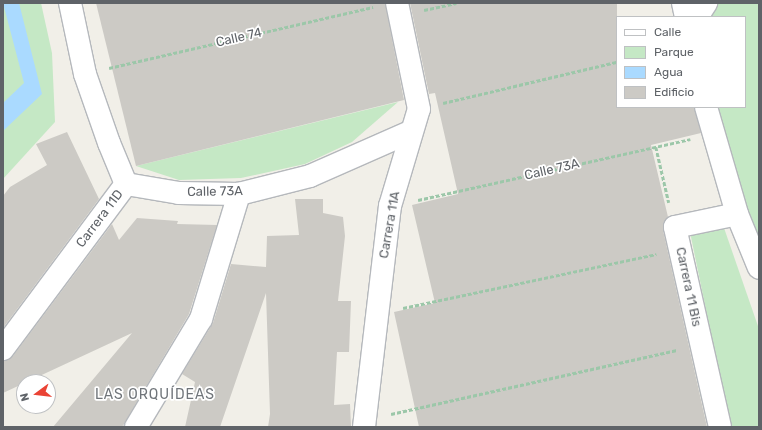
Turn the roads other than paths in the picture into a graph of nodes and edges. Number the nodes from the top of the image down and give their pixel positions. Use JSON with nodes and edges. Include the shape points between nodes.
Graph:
{"nodes":[{"id":1,"x":70,"y":3,"type":"edge"},
{"id":2,"x":683,"y":3,"type":"edge"},
{"id":3,"x":706,"y":3,"type":"edge"},
{"id":4,"x":392,"y":8,"type":"edge"},
{"id":5,"x":686,"y":16,"type":"edge"},
{"id":6,"x":698,"y":16,"type":"edge"},
{"id":7,"x":706,"y":108,"type":"edge"},
{"id":8,"x":412,"y":131,"type":"junction"},
{"id":9,"x":126,"y":184,"type":"junction"},
{"id":10,"x":239,"y":194,"type":"junction"},
{"id":11,"x":737,"y":214,"type":"junction"},
{"id":12,"x":759,"y":268,"type":"edge"},
{"id":13,"x":3,"y":349,"type":"edge"},
{"id":14,"x":365,"y":424,"type":"edge"},
{"id":15,"x":136,"y":427,"type":"edge"},
{"id":16,"x":720,"y":427,"type":"edge"}],
"edges":[{"from":1,"to":9,"type":"street","name":"Carrera 11D","via":[[85,74]]},
{"from":2,"to":5,"type":"street"},
{"from":3,"to":6,"type":"street"},
{"from":4,"to":8,"type":"street","name":"Carrera 11A","via":[[419,109]]},
{"from":7,"to":11,"type":"street"},
{"from":8,"to":10,"type":"street","name":"Calle 73A","via":[[310,176]]},
{"from":8,"to":14,"type":"street","name":"Carrera 11A","via":[[390,206]]},
{"from":9,"to":10,"type":"street","name":"Calle 73A","via":[[179,193]]},
{"from":9,"to":13,"type":"street","name":"Carrera 11D"},
{"from":10,"to":15,"type":"street","via":[[201,318]]},
{"from":11,"to":12,"type":"street"},
{"from":11,"to":16,"type":"street","name":"Carrera 11 Bis","via":[[674,227]]}]}
